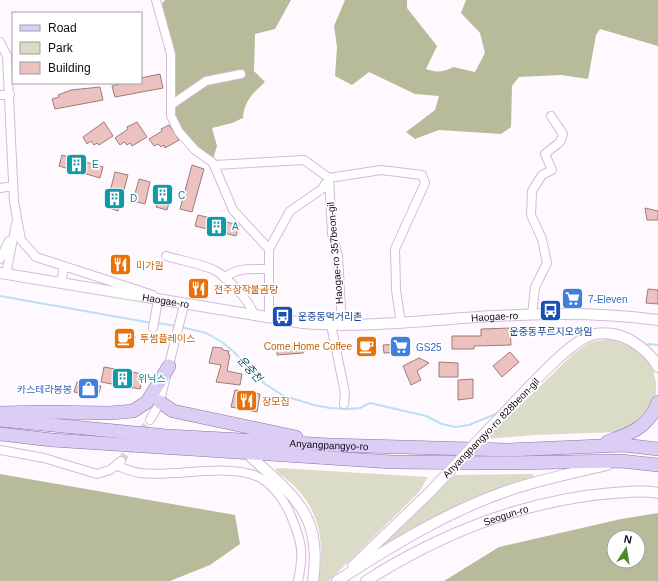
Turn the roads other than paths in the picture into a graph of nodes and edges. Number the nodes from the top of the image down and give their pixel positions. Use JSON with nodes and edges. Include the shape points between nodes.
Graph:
{"nodes":[{"id":1,"x":156,"y":0,"type":"edge"},
{"id":2,"x":0,"y":42,"type":"edge"},
{"id":3,"x":241,"y":74,"type":"dead end"},
{"id":4,"x":0,"y":95,"type":"edge"},
{"id":5,"x":10,"y":95,"type":"junction"},
{"id":6,"x":171,"y":105,"type":"junction"},
{"id":7,"x":551,"y":116,"type":"dead end"},
{"id":8,"x":214,"y":165,"type":"junction"},
{"id":9,"x":329,"y":178,"type":"junction"},
{"id":10,"x":13,"y":186,"type":"junction"},
{"id":11,"x":0,"y":188,"type":"edge"},
{"id":12,"x":17,"y":220,"type":"junction"},
{"id":13,"x":269,"y":249,"type":"junction"},
{"id":14,"x":166,"y":256,"type":"dead end"},
{"id":15,"x":0,"y":258,"type":"edge"},
{"id":16,"x":64,"y":266,"type":"junction"},
{"id":17,"x":269,"y":269,"type":"junction"},
{"id":18,"x":3,"y":273,"type":"edge"},
{"id":19,"x":224,"y":278,"type":"junction"},
{"id":20,"x":60,"y":283,"type":"junction"},
{"id":21,"x":158,"y":300,"type":"junction"},
{"id":22,"x":184,"y":305,"type":"junction"},
{"id":23,"x":532,"y":315,"type":"junction"},
{"id":24,"x":254,"y":316,"type":"junction"},
{"id":25,"x":269,"y":318,"type":"junction"},
{"id":26,"x":658,"y":320,"type":"edge"},
{"id":27,"x":401,"y":323,"type":"junction"},
{"id":28,"x":331,"y":326,"type":"junction"},
{"id":29,"x":342,"y":326,"type":"junction"},
{"id":30,"x":153,"y":328,"type":"dead end"},
{"id":31,"x":169,"y":366,"type":"junction"},
{"id":32,"x":658,"y":367,"type":"edge"},
{"id":33,"x":160,"y":402,"type":"junction"},
{"id":34,"x":658,"y":402,"type":"edge"},
{"id":35,"x":344,"y":404,"type":"dead end"},
{"id":36,"x":0,"y":413,"type":"edge"},
{"id":37,"x":0,"y":420,"type":"edge"},
{"id":38,"x":150,"y":420,"type":"tunnel mouth"},
{"id":39,"x":0,"y":434,"type":"edge"},
{"id":40,"x":331,"y":445,"type":"junction"},
{"id":41,"x":595,"y":446,"type":"junction"},
{"id":42,"x":658,"y":449,"type":"edge"},
{"id":43,"x":0,"y":450,"type":"edge"},
{"id":44,"x":248,"y":454,"type":"junction"},
{"id":45,"x":621,"y":461,"type":"junction"},
{"id":46,"x":658,"y":465,"type":"edge"},
{"id":47,"x":658,"y":493,"type":"edge"},
{"id":48,"x":298,"y":581,"type":"edge"},
{"id":49,"x":313,"y":581,"type":"edge"},
{"id":50,"x":337,"y":581,"type":"edge"},
{"id":51,"x":366,"y":581,"type":"edge"}],
"edges":[{"from":1,"to":6,"type":"street","via":[[172,54]]},
{"from":2,"to":5,"type":"street","via":[[7,56]]},
{"from":3,"to":6,"type":"street","via":[[206,81]]},
{"from":4,"to":5,"type":"street"},
{"from":5,"to":10,"type":"street"},
{"from":6,"to":8,"type":"street","via":[[171,116],[179,132],[195,150]]},
{"from":7,"to":23,"type":"street","via":[[563,134],[560,142],[545,154],[552,170],[542,175],[532,191],[531,215],[542,239],[547,263],[535,287]]},
{"from":8,"to":9,"type":"street","via":[[304,160]]},
{"from":8,"to":13,"type":"street","via":[[233,210]]},
{"from":9,"to":13,"type":"street","via":[[322,189],[290,212]]},
{"from":9,"to":27,"type":"street","via":[[381,170],[422,175],[425,183],[395,249],[396,290]]},
{"from":9,"to":29,"type":"street","name":"Haogae-ro 357beon-gil","via":[[332,234],[338,256]]},
{"from":10,"to":11,"type":"street"},
{"from":10,"to":12,"type":"street"},
{"from":12,"to":15,"type":"street","via":[[10,241]]},
{"from":12,"to":16,"type":"street","via":[[21,240],[36,257]]},
{"from":12,"to":18,"type":"street"},
{"from":13,"to":17,"type":"street"},
{"from":14,"to":19,"type":"street","via":[[216,270]]},
{"from":16,"to":20,"type":"street"},
{"from":16,"to":22,"type":"street"},
{"from":17,"to":19,"type":"street","via":[[243,269]]},
{"from":17,"to":25,"type":"street"},
{"from":18,"to":20,"type":"street","name":"Haogae-ro"},
{"from":19,"to":24,"type":"street","via":[[250,305]]},
{"from":20,"to":21,"type":"street","name":"Haogae-ro"},
{"from":21,"to":22,"type":"street","name":"Haogae-ro"},
{"from":21,"to":30,"type":"street"},
{"from":22,"to":24,"type":"street","name":"Haogae-ro"},
{"from":22,"to":31,"type":"street"},
{"from":23,"to":26,"type":"street","name":"Haogae-ro","via":[[624,316]]},
{"from":23,"to":27,"type":"street","name":"Haogae-ro"},
{"from":24,"to":25,"type":"street","name":"Haogae-ro"},
{"from":25,"to":28,"type":"street","name":"Haogae-ro"},
{"from":27,"to":29,"type":"street","name":"Haogae-ro"},
{"from":28,"to":29,"type":"street","name":"Haogae-ro"},
{"from":28,"to":35,"type":"street","via":[[346,393]]},
{"from":31,"to":33,"type":"street"},
{"from":31,"to":36,"type":"main road","via":[[147,402],[133,411],[110,414]]},
{"from":32,"to":50,"type":"street","name":"Anyangpangyo-ro 828beon-gil","bridge":true,"via":[[655,360],[641,346],[619,334],[592,335],[570,347],[431,491]]},
{"from":33,"to":38,"type":"street"},
{"from":33,"to":40,"type":"main road","via":[[173,411]]},
{"from":34,"to":41,"type":"main road","via":[[651,417],[638,429]]},
{"from":37,"to":40,"type":"main road","name":"Anyangpangyo-ro","via":[[168,436]]},
{"from":39,"to":44,"type":"main road","name":"Anyangpangyo-ro"},
{"from":40,"to":41,"type":"main road","name":"Anyangpangyo-ro","via":[[508,450]]},
{"from":41,"to":42,"type":"main road","name":"Anyangpangyo-ro"},
{"from":43,"to":48,"type":"street","via":[[44,458],[97,474],[110,470],[119,463],[139,473],[251,474],[272,487],[285,502],[298,532],[303,553]]},
{"from":44,"to":45,"type":"main road","name":"Anyangpangyo-ro","via":[[392,462]]},
{"from":44,"to":49,"type":"street","via":[[292,496],[306,514],[316,549]]},
{"from":45,"to":46,"type":"main road","name":"Anyangpangyo-ro"},
{"from":45,"to":50,"type":"street","via":[[536,482],[465,508],[401,541]]},
{"from":47,"to":51,"type":"street","name":"Seogun-ro","via":[[647,491],[589,495],[522,510],[461,531],[396,562]]}]}
